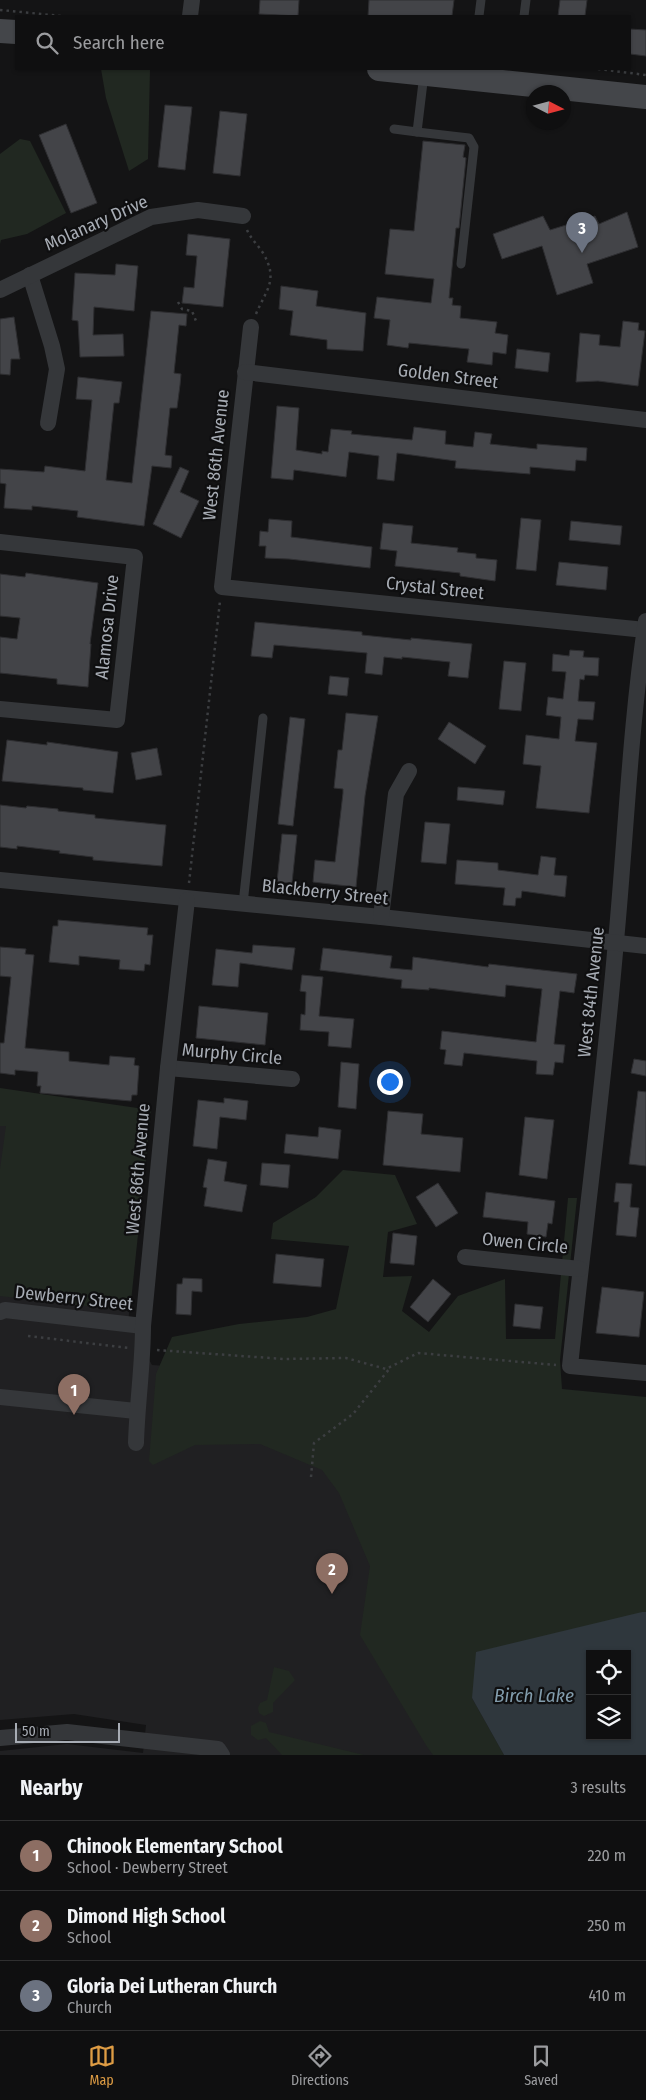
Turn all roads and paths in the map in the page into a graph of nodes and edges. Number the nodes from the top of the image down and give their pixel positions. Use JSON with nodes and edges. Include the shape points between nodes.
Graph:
{"nodes":[{"id":1,"x":192,"y":0,"type":"edge"},
{"id":2,"x":481,"y":0,"type":"edge"},
{"id":3,"x":526,"y":0,"type":"edge"},
{"id":4,"x":0,"y":10,"type":"edge"},
{"id":5,"x":52,"y":15,"type":"edge"},
{"id":6,"x":190,"y":15,"type":"edge"},
{"id":7,"x":479,"y":15,"type":"edge"},
{"id":8,"x":524,"y":15,"type":"edge"},
{"id":9,"x":0,"y":31,"type":"edge"},
{"id":10,"x":15,"y":32,"type":"edge"},
{"id":11,"x":388,"y":70,"type":"edge"},
{"id":12,"x":605,"y":70,"type":"edge"},
{"id":13,"x":424,"y":74,"type":"junction"},
{"id":14,"x":471,"y":74,"type":"edge"},
{"id":15,"x":646,"y":76,"type":"edge"},
{"id":16,"x":646,"y":97,"type":"edge"},
{"id":17,"x":394,"y":129,"type":"dead end"},
{"id":18,"x":417,"y":132,"type":"junction"},
{"id":19,"x":243,"y":216,"type":"joint"},
{"id":20,"x":461,"y":264,"type":"dead end"},
{"id":21,"x":30,"y":276,"type":"junction"},
{"id":22,"x":0,"y":290,"type":"edge"},
{"id":23,"x":178,"y":302,"type":"dead end"},
{"id":24,"x":196,"y":321,"type":"dead end"},
{"id":25,"x":251,"y":328,"type":"joint"},
{"id":26,"x":246,"y":372,"type":"junction"},
{"id":27,"x":646,"y":420,"type":"edge"},
{"id":28,"x":48,"y":423,"type":"dead end"},
{"id":29,"x":0,"y":542,"type":"edge"},
{"id":30,"x":222,"y":587,"type":"junction"},
{"id":31,"x":645,"y":626,"type":"edge"},
{"id":32,"x":0,"y":709,"type":"edge"},
{"id":33,"x":263,"y":718,"type":"dead end"},
{"id":34,"x":640,"y":730,"type":"edge"},
{"id":35,"x":409,"y":771,"type":"dead end"},
{"id":36,"x":0,"y":880,"type":"edge"},
{"id":37,"x":187,"y":900,"type":"junction"},
{"id":38,"x":243,"y":904,"type":"junction"},
{"id":39,"x":382,"y":917,"type":"junction"},
{"id":40,"x":616,"y":942,"type":"junction"},
{"id":41,"x":646,"y":946,"type":"edge"},
{"id":42,"x":168,"y":1068,"type":"junction"},
{"id":43,"x":292,"y":1080,"type":"dead end"},
{"id":44,"x":465,"y":1257,"type":"dead end"},
{"id":45,"x":580,"y":1269,"type":"junction"},
{"id":46,"x":0,"y":1312,"type":"edge"},
{"id":47,"x":143,"y":1326,"type":"junction"},
{"id":48,"x":28,"y":1336,"type":"dead end"},
{"id":49,"x":132,"y":1348,"type":"dead end"},
{"id":50,"x":156,"y":1350,"type":"dead end"},
{"id":51,"x":391,"y":1366,"type":"junction"},
{"id":52,"x":570,"y":1366,"type":"junction"},
{"id":53,"x":646,"y":1373,"type":"edge"},
{"id":54,"x":0,"y":1397,"type":"edge"},
{"id":55,"x":136,"y":1411,"type":"junction"},
{"id":56,"x":136,"y":1443,"type":"dead end"},
{"id":57,"x":311,"y":1477,"type":"dead end"},
{"id":58,"x":0,"y":1738,"type":"edge"},
{"id":59,"x":220,"y":1752,"type":"edge"}],
"edges":[{"from":1,"to":6,"type":"street"},
{"from":2,"to":7,"type":"lane"},
{"from":3,"to":8,"type":"lane"},
{"from":4,"to":5,"type":"path"},
{"from":9,"to":10,"type":"main road"},
{"from":11,"to":13,"type":"main road"},
{"from":12,"to":15,"type":"path"},
{"from":13,"to":14,"type":"main road"},
{"from":13,"to":18,"type":"lane"},
{"from":14,"to":16,"type":"main road"},
{"from":17,"to":18,"type":"lane"},
{"from":18,"to":20,"type":"lane","via":[[468,138],[474,147]]},
{"from":19,"to":21,"type":"street","name":"Molanary Drive","via":[[198,210],[151,217]]},
{"from":19,"to":25,"type":"path","via":[[248,233],[263,252],[271,279]]},
{"from":21,"to":22,"type":"street","name":"Molanary Drive"},
{"from":21,"to":28,"type":"street","via":[[57,369]]},
{"from":23,"to":24,"type":"path","via":[[182,309],[192,311]]},
{"from":25,"to":26,"type":"street","name":"West 86th Avenue"},
{"from":26,"to":27,"type":"street","name":"Golden Street"},
{"from":26,"to":30,"type":"street","name":"West 86th Avenue"},
{"from":29,"to":32,"type":"street","name":"Alamosa Drive","via":[[135,556],[118,720]]},
{"from":30,"to":31,"type":"street","name":"Crystal Street"},
{"from":30,"to":37,"type":"path"},
{"from":31,"to":34,"type":"street","name":"West 84th Avenue"},
{"from":33,"to":38,"type":"lane"},
{"from":34,"to":40,"type":"street","name":"West 84th Avenue"},
{"from":35,"to":39,"type":"street","via":[[396,794]]},
{"from":36,"to":37,"type":"street","name":"Blackberry Street"},
{"from":37,"to":38,"type":"street","name":"Blackberry Street"},
{"from":37,"to":42,"type":"street","name":"West 86th Avenue"},
{"from":38,"to":39,"type":"street","name":"Blackberry Street"},
{"from":39,"to":40,"type":"street","name":"Blackberry Street"},
{"from":40,"to":41,"type":"street","name":"Blackberry Street"},
{"from":40,"to":45,"type":"street","name":"West 84th Avenue"},
{"from":42,"to":43,"type":"street","name":"Murphy Circle"},
{"from":42,"to":47,"type":"street","name":"West 86th Avenue"},
{"from":44,"to":45,"type":"street","name":"Owen Circle"},
{"from":45,"to":52,"type":"street","name":"West 84th Avenue"},
{"from":46,"to":47,"type":"street","name":"Dewberry Street"},
{"from":47,"to":55,"type":"street","name":"West 86th Avenue"},
{"from":48,"to":49,"type":"path"},
{"from":50,"to":51,"type":"path","via":[[284,1359],[346,1358],[386,1369]]},
{"from":51,"to":52,"type":"path","via":[[418,1353]]},
{"from":51,"to":57,"type":"path","via":[[353,1414],[314,1443]]},
{"from":52,"to":53,"type":"street"},
{"from":54,"to":55,"type":"street"},
{"from":55,"to":56,"type":"street","name":"West 86th Avenue"},
{"from":58,"to":59,"type":"street","via":[[67,1732]]}]}
